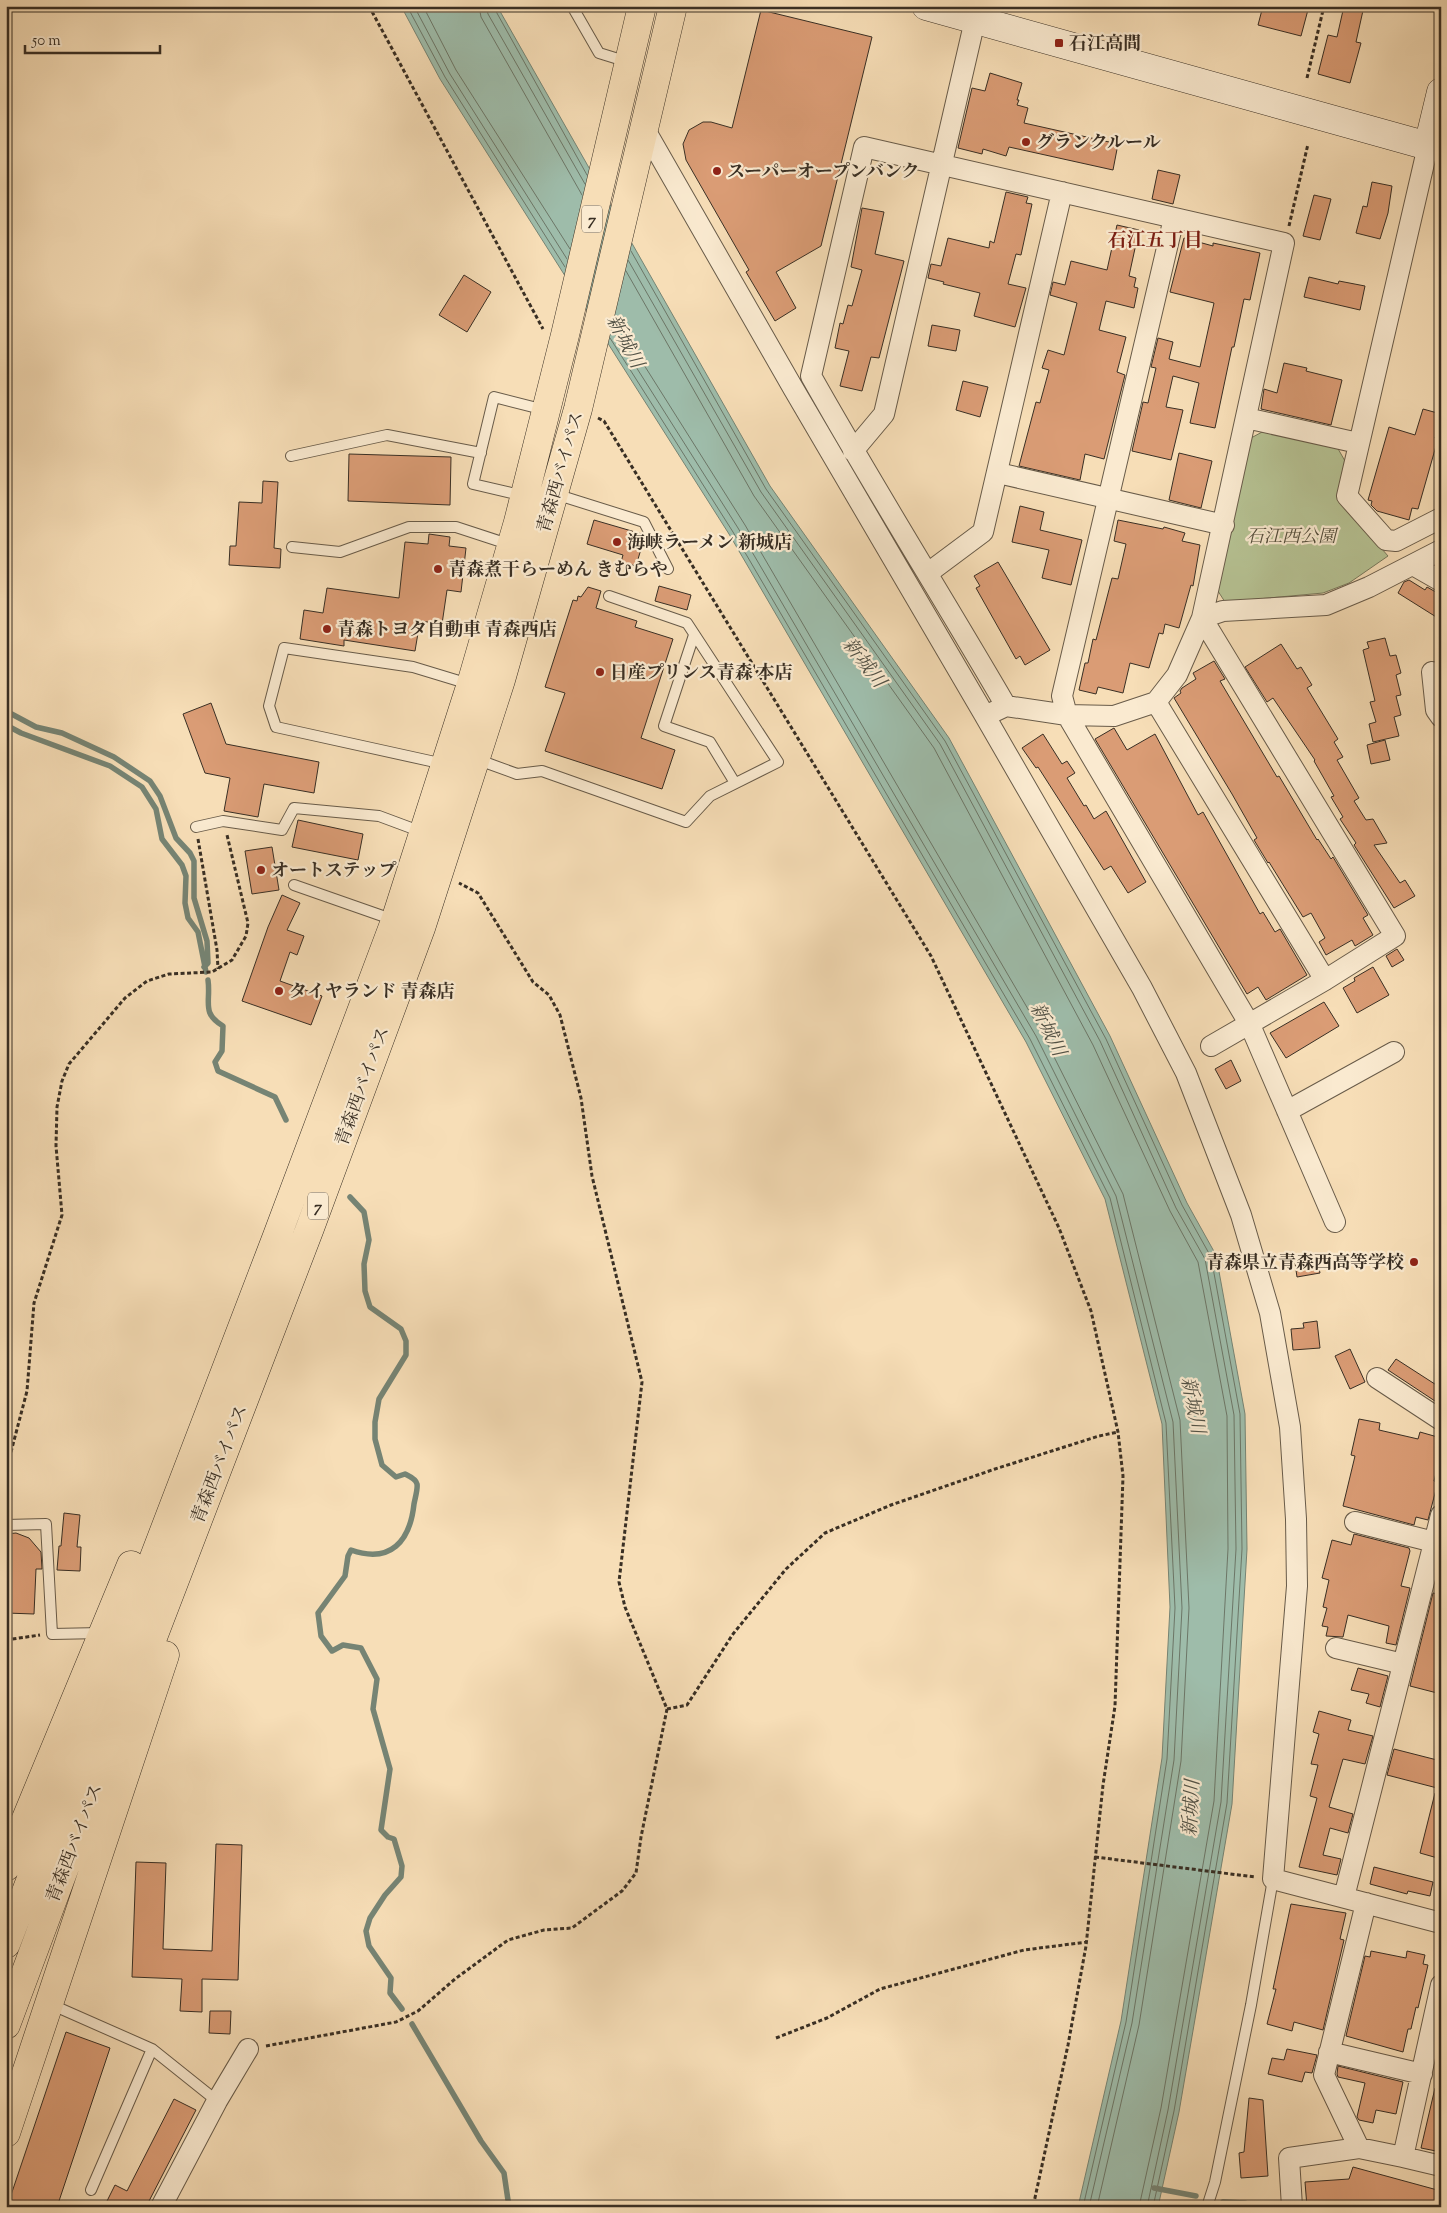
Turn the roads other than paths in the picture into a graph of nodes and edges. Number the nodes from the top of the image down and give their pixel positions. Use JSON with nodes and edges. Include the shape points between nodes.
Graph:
{"nodes":[{"id":1,"x":572,"y":6,"type":"edge"},
{"id":2,"x":642,"y":6,"type":"edge"},
{"id":3,"x":673,"y":6,"type":"edge"},
{"id":4,"x":926,"y":6,"type":"edge"},
{"id":5,"x":976,"y":13,"type":"edge"},
{"id":6,"x":629,"y":62,"type":"junction"},
{"id":7,"x":1441,"y":92,"type":"edge"},
{"id":8,"x":643,"y":135,"type":"junction"},
{"id":9,"x":1436,"y":149,"type":"edge"},
{"id":10,"x":942,"y":165,"type":"junction"},
{"id":11,"x":1062,"y":192,"type":"junction"},
{"id":12,"x":1174,"y":218,"type":"junction"},
{"id":13,"x":546,"y":411,"type":"junction"},
{"id":14,"x":1246,"y":418,"type":"junction"},
{"id":15,"x":1358,"y":443,"type":"junction"},
{"id":16,"x":853,"y":451,"type":"junction"},
{"id":17,"x":481,"y":453,"type":"junction"},
{"id":18,"x":291,"y":456,"type":"dead end"},
{"id":19,"x":998,"y":474,"type":"junction"},
{"id":20,"x":554,"y":494,"type":"junction"},
{"id":21,"x":525,"y":496,"type":"junction"},
{"id":22,"x":1109,"y":499,"type":"junction"},
{"id":23,"x":1441,"y":518,"type":"edge"},
{"id":24,"x":1224,"y":525,"type":"junction"},
{"id":25,"x":512,"y":545,"type":"junction"},
{"id":26,"x":292,"y":547,"type":"dead end"},
{"id":27,"x":1441,"y":550,"type":"edge"},
{"id":28,"x":1413,"y":565,"type":"junction"},
{"id":29,"x":668,"y":569,"type":"dead end"},
{"id":30,"x":928,"y":573,"type":"junction"},
{"id":31,"x":1441,"y":581,"type":"edge"},
{"id":32,"x":609,"y":596,"type":"dead end"},
{"id":33,"x":1202,"y":618,"type":"junction"},
{"id":34,"x":694,"y":635,"type":"junction"},
{"id":35,"x":1432,"y":672,"type":"dead end"},
{"id":36,"x":471,"y":684,"type":"junction"},
{"id":37,"x":1156,"y":702,"type":"junction"},
{"id":38,"x":1006,"y":706,"type":"junction"},
{"id":39,"x":985,"y":716,"type":"junction"},
{"id":40,"x":1067,"y":716,"type":"junction"},
{"id":41,"x":1441,"y":717,"type":"edge"},
{"id":42,"x":475,"y":759,"type":"junction"},
{"id":43,"x":445,"y":764,"type":"junction"},
{"id":44,"x":734,"y":784,"type":"junction"},
{"id":45,"x":196,"y":827,"type":"road end"},
{"id":46,"x":423,"y":832,"type":"junction"},
{"id":47,"x":294,"y":885,"type":"dead end"},
{"id":48,"x":395,"y":920,"type":"junction"},
{"id":49,"x":1325,"y":980,"type":"junction"},
{"id":50,"x":1250,"y":1025,"type":"junction"},
{"id":51,"x":1211,"y":1046,"type":"dead end"},
{"id":52,"x":1394,"y":1052,"type":"dead end"},
{"id":53,"x":1287,"y":1111,"type":"junction"},
{"id":54,"x":1335,"y":1222,"type":"dead end"},
{"id":55,"x":235,"y":1345,"type":"junction"},
{"id":56,"x":1377,"y":1378,"type":"dead end"},
{"id":57,"x":1441,"y":1420,"type":"edge"},
{"id":58,"x":236,"y":1421,"type":"junction"},
{"id":59,"x":1441,"y":1515,"type":"edge"},
{"id":60,"x":1355,"y":1522,"type":"dead end"},
{"id":61,"x":6,"y":1524,"type":"edge"},
{"id":62,"x":1434,"y":1542,"type":"junction"},
{"id":63,"x":103,"y":1633,"type":"junction"},
{"id":64,"x":1336,"y":1648,"type":"dead end"},
{"id":65,"x":1403,"y":1664,"type":"junction"},
{"id":66,"x":6,"y":1867,"type":"edge"},
{"id":67,"x":1268,"y":1878,"type":"junction"},
{"id":68,"x":1344,"y":1897,"type":"junction"},
{"id":69,"x":1366,"y":1903,"type":"junction"},
{"id":70,"x":1441,"y":1923,"type":"edge"},
{"id":71,"x":6,"y":1944,"type":"edge"},
{"id":72,"x":1441,"y":1985,"type":"edge"},
{"id":73,"x":49,"y":2004,"type":"junction"},
{"id":74,"x":6,"y":2025,"type":"edge"},
{"id":75,"x":152,"y":2049,"type":"junction"},
{"id":76,"x":248,"y":2049,"type":"road end"},
{"id":77,"x":1329,"y":2052,"type":"junction"},
{"id":78,"x":1422,"y":2074,"type":"junction"},
{"id":79,"x":217,"y":2101,"type":"junction"},
{"id":80,"x":6,"y":2133,"type":"edge"},
{"id":81,"x":1360,"y":2148,"type":"junction"},
{"id":82,"x":1403,"y":2157,"type":"junction"},
{"id":83,"x":1441,"y":2166,"type":"edge"},
{"id":84,"x":91,"y":2190,"type":"dead end"},
{"id":85,"x":161,"y":2207,"type":"edge"},
{"id":86,"x":1207,"y":2207,"type":"edge"},
{"id":87,"x":1292,"y":2207,"type":"edge"}],
"edges":[{"from":1,"to":6,"type":"lane","via":[[599,53]]},
{"from":2,"to":6,"type":"highway","name":"青森西バイパス","number":"7"},
{"from":3,"to":8,"type":"highway","name":"青森西バイパス","number":"7"},
{"from":4,"to":5,"type":"street"},
{"from":5,"to":9,"type":"street"},
{"from":5,"to":10,"type":"street"},
{"from":6,"to":13,"type":"highway","name":"青森西バイパス","number":"7"},
{"from":7,"to":9,"type":"street"},
{"from":8,"to":20,"type":"highway","name":"青森西バイパス","number":"7","via":[[588,372]]},
{"from":8,"to":39,"type":"street"},
{"from":9,"to":15,"type":"street"},
{"from":10,"to":11,"type":"street"},
{"from":10,"to":16,"type":"street","via":[[884,414]]},
{"from":10,"to":16,"type":"street","via":[[864,147],[811,376]]},
{"from":11,"to":12,"type":"street"},
{"from":11,"to":19,"type":"street"},
{"from":12,"to":14,"type":"street","via":[[1284,243]]},
{"from":12,"to":22,"type":"street"},
{"from":13,"to":17,"type":"lane","via":[[494,396]]},
{"from":13,"to":21,"type":"highway","name":"青森西バイパス","number":"7"},
{"from":14,"to":15,"type":"street"},
{"from":14,"to":24,"type":"street"},
{"from":15,"to":23,"type":"street","via":[[1347,496],[1386,540],[1396,540]]},
{"from":16,"to":30,"type":"street"},
{"from":17,"to":18,"type":"lane","via":[[387,436]]},
{"from":17,"to":21,"type":"lane","via":[[473,484]]},
{"from":19,"to":22,"type":"street"},
{"from":19,"to":30,"type":"street","via":[[983,532]]},
{"from":20,"to":29,"type":"lane","via":[[644,522]]},
{"from":20,"to":42,"type":"highway","name":"青森西バイパス","number":"7"},
{"from":21,"to":25,"type":"highway","name":"青森西バイパス","number":"7"},
{"from":22,"to":24,"type":"street"},
{"from":22,"to":40,"type":"street","via":[[1062,696]]},
{"from":24,"to":33,"type":"street"},
{"from":25,"to":26,"type":"lane","via":[[456,527],[409,527],[340,552]]},
{"from":25,"to":36,"type":"highway","name":"青森西バイパス","number":"7"},
{"from":27,"to":28,"type":"street"},
{"from":28,"to":31,"type":"street"},
{"from":28,"to":33,"type":"street","via":[[1326,605],[1223,611]]},
{"from":30,"to":38,"type":"street"},
{"from":32,"to":34,"type":"lane","via":[[687,623]]},
{"from":33,"to":37,"type":"street","via":[[1177,675]]},
{"from":33,"to":49,"type":"street","via":[[1395,936]]},
{"from":34,"to":44,"type":"lane","via":[[664,726],[710,742]]},
{"from":34,"to":44,"type":"lane","via":[[778,762]]},
{"from":35,"to":41,"type":"street","via":[[1436,710]]},
{"from":36,"to":43,"type":"highway","name":"青森西バイパス","number":"7"},
{"from":36,"to":43,"type":"lane","via":[[413,667],[284,648],[269,706],[276,727]]},
{"from":37,"to":40,"type":"street","via":[[1114,716]]},
{"from":37,"to":49,"type":"street"},
{"from":38,"to":39,"type":"street"},
{"from":38,"to":40,"type":"street"},
{"from":39,"to":67,"type":"street","via":[[1142,988],[1186,1073],[1242,1215],[1270,1313],[1290,1427],[1297,1586]]},
{"from":40,"to":50,"type":"street"},
{"from":42,"to":44,"type":"lane","via":[[517,774],[542,771],[686,822],[710,796]]},
{"from":42,"to":58,"type":"highway","name":"青森西バイパス","number":"7","via":[[421,928]]},
{"from":43,"to":46,"type":"highway","name":"青森西バイパス","number":"7"},
{"from":45,"to":46,"type":"lane","via":[[223,821],[282,830],[294,808],[379,816]]},
{"from":46,"to":48,"type":"highway","name":"青森西バイパス","number":"7"},
{"from":47,"to":48,"type":"lane"},
{"from":48,"to":55,"type":"highway","name":"青森西バイパス","number":"7"},
{"from":49,"to":50,"type":"street"},
{"from":50,"to":51,"type":"street"},
{"from":50,"to":53,"type":"street"},
{"from":52,"to":53,"type":"street"},
{"from":53,"to":54,"type":"street"},
{"from":55,"to":63,"type":"highway","via":[[144,1533]]},
{"from":55,"to":71,"type":"highway","name":"青森西バイパス","number":"7"},
{"from":56,"to":57,"type":"street"},
{"from":58,"to":73,"type":"highway","via":[[184,1596]]},
{"from":58,"to":74,"type":"highway","name":"青森西バイパス","number":"7"},
{"from":59,"to":62,"type":"street"},
{"from":60,"to":62,"type":"street"},
{"from":61,"to":63,"type":"lane","via":[[46,1524],[52,1634]]},
{"from":62,"to":65,"type":"street"},
{"from":63,"to":66,"type":"highway"},
{"from":64,"to":65,"type":"street"},
{"from":65,"to":68,"type":"street"},
{"from":67,"to":68,"type":"street"},
{"from":67,"to":86,"type":"lane","via":[[1251,2005]]},
{"from":68,"to":69,"type":"street"},
{"from":69,"to":70,"type":"street"},
{"from":69,"to":77,"type":"street"},
{"from":72,"to":78,"type":"street"},
{"from":73,"to":75,"type":"lane"},
{"from":73,"to":80,"type":"highway"},
{"from":75,"to":79,"type":"lane"},
{"from":75,"to":84,"type":"lane"},
{"from":76,"to":79,"type":"street"},
{"from":77,"to":78,"type":"street"},
{"from":77,"to":81,"type":"street","via":[[1324,2075]]},
{"from":78,"to":82,"type":"street"},
{"from":79,"to":85,"type":"street"},
{"from":81,"to":82,"type":"street"},
{"from":81,"to":87,"type":"street","via":[[1289,2158]]},
{"from":82,"to":83,"type":"street"}]}
